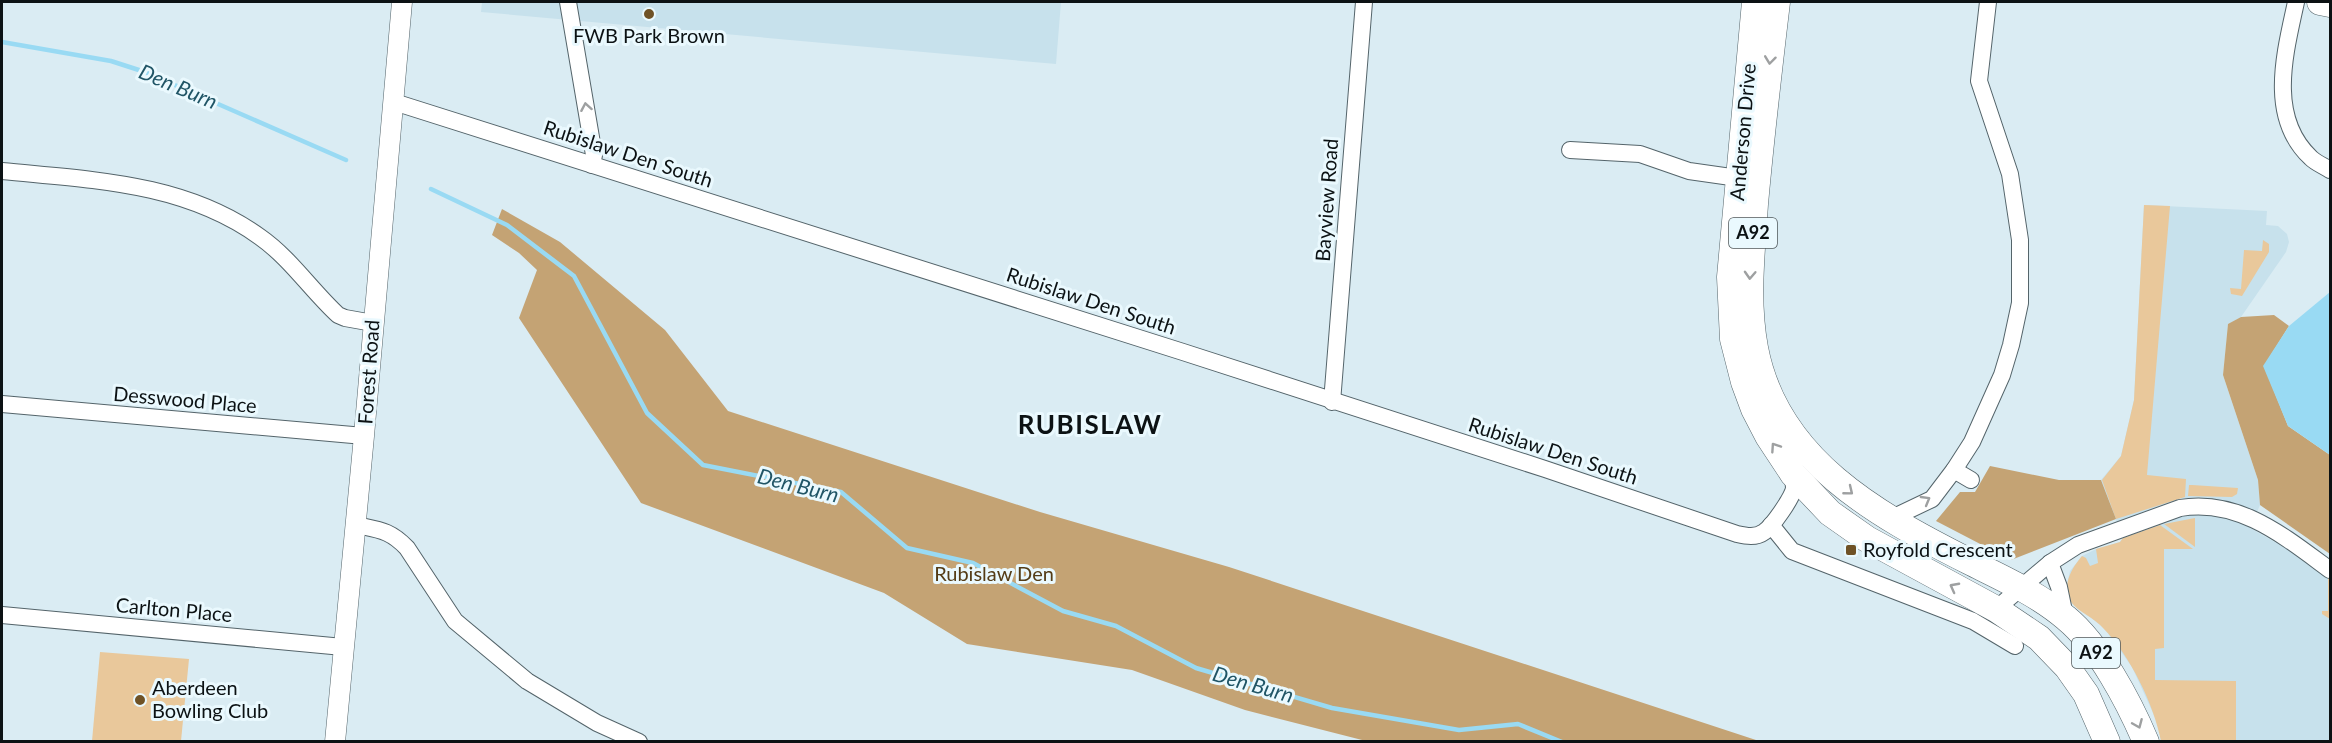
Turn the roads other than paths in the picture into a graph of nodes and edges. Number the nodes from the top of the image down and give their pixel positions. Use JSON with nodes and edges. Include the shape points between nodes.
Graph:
{"nodes":[{"id":1,"x":402,"y":2,"type":"edge"},
{"id":2,"x":568,"y":2,"type":"edge"},
{"id":3,"x":1364,"y":2,"type":"edge"},
{"id":4,"x":1755,"y":2,"type":"edge"},
{"id":5,"x":1777,"y":2,"type":"edge"},
{"id":6,"x":1988,"y":2,"type":"edge"},
{"id":7,"x":2296,"y":2,"type":"edge"},
{"id":8,"x":2320,"y":2,"type":"edge"},
{"id":9,"x":2331,"y":4,"type":"edge"},
{"id":10,"x":394,"y":102,"type":"junction"},
{"id":11,"x":1570,"y":150,"type":"dead end"},
{"id":12,"x":592,"y":165,"type":"junction"},
{"id":13,"x":2331,"y":170,"type":"edge"},
{"id":14,"x":2,"y":171,"type":"edge"},
{"id":15,"x":1738,"y":178,"type":"junction"},
{"id":16,"x":373,"y":323,"type":"junction"},
{"id":17,"x":1332,"y":402,"type":"junction"},
{"id":18,"x":2,"y":404,"type":"edge"},
{"id":19,"x":364,"y":436,"type":"junction"},
{"id":20,"x":1954,"y":471,"type":"junction"},
{"id":21,"x":1793,"y":474,"type":"junction"},
{"id":22,"x":1971,"y":480,"type":"dead end"},
{"id":23,"x":1890,"y":519,"type":"junction"},
{"id":24,"x":356,"y":525,"type":"junction"},
{"id":25,"x":1771,"y":525,"type":"junction"},
{"id":26,"x":2050,"y":562,"type":"junction"},
{"id":27,"x":2331,"y":570,"type":"edge"},
{"id":28,"x":2020,"y":587,"type":"junction"},
{"id":29,"x":1996,"y":609,"type":"junction"},
{"id":30,"x":2,"y":615,"type":"edge"},
{"id":31,"x":2064,"y":616,"type":"junction"},
{"id":32,"x":2015,"y":646,"type":"dead end"},
{"id":33,"x":343,"y":647,"type":"junction"},
{"id":34,"x":335,"y":741,"type":"edge"},
{"id":35,"x":639,"y":741,"type":"edge"},
{"id":36,"x":2107,"y":741,"type":"edge"},
{"id":37,"x":2125,"y":741,"type":"edge"},
{"id":38,"x":2145,"y":741,"type":"edge"}],
"edges":[{"from":1,"to":10,"type":"street","name":"Forest Road"},
{"from":12,"to":2,"type":"street","one_way":true,"via":[[594,155]]},
{"from":3,"to":17,"type":"street","name":"Bayview Road"},
{"from":4,"to":15,"type":"main road","name":"Anderson Drive","number":"A92"},
{"from":5,"to":23,"type":"main road","name":"Anderson Drive","number":"A92","one_way":true,"via":[[1749,279],[1756,351],[1787,428],[1833,478]]},
{"from":6,"to":20,"type":"street","via":[[1979,81],[2010,174],[2020,240],[2020,303],[2002,375],[1972,442]]},
{"from":7,"to":13,"type":"street","via":[[2282,82],[2283,110],[2293,136],[2312,159]]},
{"from":8,"to":9,"type":"main road"},
{"from":10,"to":12,"type":"street","name":"Rubislaw Den South"},
{"from":10,"to":16,"type":"street","name":"Forest Road"},
{"from":11,"to":15,"type":"street","via":[[1640,154],[1689,171]]},
{"from":12,"to":17,"type":"street","name":"Rubislaw Den South"},
{"from":14,"to":16,"type":"street","via":[[156,190],[228,216],[284,257],[338,315]]},
{"from":21,"to":15,"type":"main road","name":"Anderson Drive","number":"A92","one_way":true,"via":[[1754,409],[1733,339],[1730,277]]},
{"from":16,"to":19,"type":"street","name":"Forest Road"},
{"from":17,"to":25,"type":"street","name":"Rubislaw Den South","via":[[1737,534],[1756,535]]},
{"from":18,"to":19,"type":"street","name":"Desswood Place"},
{"from":19,"to":24,"type":"street","name":"Forest Road"},
{"from":20,"to":22,"type":"street"},
{"from":23,"to":20,"type":"street","one_way":true,"via":[[1932,499]]},
{"from":21,"to":25,"type":"street","via":[[1794,489]]},
{"from":29,"to":21,"type":"main road","name":"Anderson Drive","number":"A92","one_way":true,"via":[[1867,539],[1830,513]]},
{"from":23,"to":28,"type":"main road","name":"Anderson Drive","number":"A92"},
{"from":24,"to":33,"type":"street","name":"Forest Road"},
{"from":24,"to":35,"type":"street","via":[[386,531],[398,538],[455,621],[527,681],[597,723]]},
{"from":25,"to":32,"type":"street","via":[[1792,550],[1973,621]]},
{"from":26,"to":27,"type":"street","via":[[2078,545],[2197,505],[2220,507],[2263,524]]},
{"from":26,"to":28,"type":"street"},
{"from":26,"to":31,"type":"street"},
{"from":28,"to":29,"type":"street"},
{"from":28,"to":31,"type":"main road","name":"Anderson Drive","number":"A92"},
{"from":28,"to":37,"type":"main road","via":[[2033,613],[2058,634],[2097,682]]},
{"from":29,"to":36,"type":"main road","name":"Anderson Drive","number":"A92","via":[[2039,638],[2067,667],[2086,694]]},
{"from":30,"to":33,"type":"street","name":"Carlton Place"},
{"from":31,"to":38,"type":"main road","name":"Anderson Drive","number":"A92","one_way":true,"via":[[2080,631],[2121,689]]},
{"from":33,"to":34,"type":"street","name":"Forest Road"}]}
